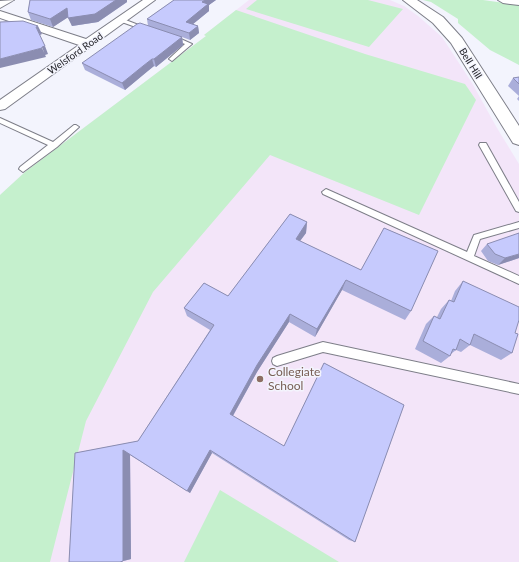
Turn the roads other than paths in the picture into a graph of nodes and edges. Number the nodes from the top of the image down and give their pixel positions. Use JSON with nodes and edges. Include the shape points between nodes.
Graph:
{"nodes":[{"id":1,"x":9,"y":0,"type":"edge"},
{"id":2,"x":150,"y":0,"type":"edge"},
{"id":3,"x":409,"y":0,"type":"edge"},
{"id":4,"x":503,"y":0,"type":"edge"},
{"id":5,"x":519,"y":2,"type":"edge"},
{"id":6,"x":0,"y":5,"type":"edge"},
{"id":7,"x":0,"y":14,"type":"edge"},
{"id":8,"x":121,"y":20,"type":"junction"},
{"id":9,"x":150,"y":30,"type":"edge"},
{"id":10,"x":165,"y":35,"type":"edge"},
{"id":11,"x":88,"y":44,"type":"junction"},
{"id":12,"x":172,"y":59,"type":"dead end"},
{"id":13,"x":0,"y":106,"type":"edge"},
{"id":14,"x":0,"y":120,"type":"edge"},
{"id":15,"x":76,"y":127,"type":"dead end"},
{"id":16,"x":519,"y":139,"type":"edge"},
{"id":17,"x":54,"y":145,"type":"junction"},
{"id":18,"x":484,"y":145,"type":"dead end"},
{"id":19,"x":23,"y":169,"type":"dead end"},
{"id":20,"x":326,"y":192,"type":"dead end"},
{"id":21,"x":519,"y":209,"type":"edge"},
{"id":22,"x":519,"y":225,"type":"edge"},
{"id":23,"x":469,"y":257,"type":"junction"},
{"id":24,"x":519,"y":280,"type":"edge"},
{"id":25,"x":277,"y":361,"type":"dead end"},
{"id":26,"x":519,"y":389,"type":"edge"}],
"edges":[{"from":1,"to":6,"type":"street"},
{"from":2,"to":8,"type":"street","name":"Welsford Road"},
{"from":3,"to":16,"type":"main road","name":"Bell Hill","via":[[438,20],[457,41]]},
{"from":4,"to":5,"type":"street"},
{"from":7,"to":11,"type":"street"},
{"from":8,"to":9,"type":"lane"},
{"from":8,"to":11,"type":"street","name":"Welsford Road"},
{"from":10,"to":12,"type":"lane","via":[[189,44]]},
{"from":11,"to":13,"type":"street","name":"Welsford Road"},
{"from":14,"to":17,"type":"lane"},
{"from":15,"to":17,"type":"lane"},
{"from":17,"to":19,"type":"lane"},
{"from":18,"to":21,"type":"lane"},
{"from":20,"to":23,"type":"lane"},
{"from":22,"to":23,"type":"lane","via":[[477,237]]},
{"from":23,"to":24,"type":"lane"},
{"from":25,"to":26,"type":"lane","via":[[323,347]]}]}
